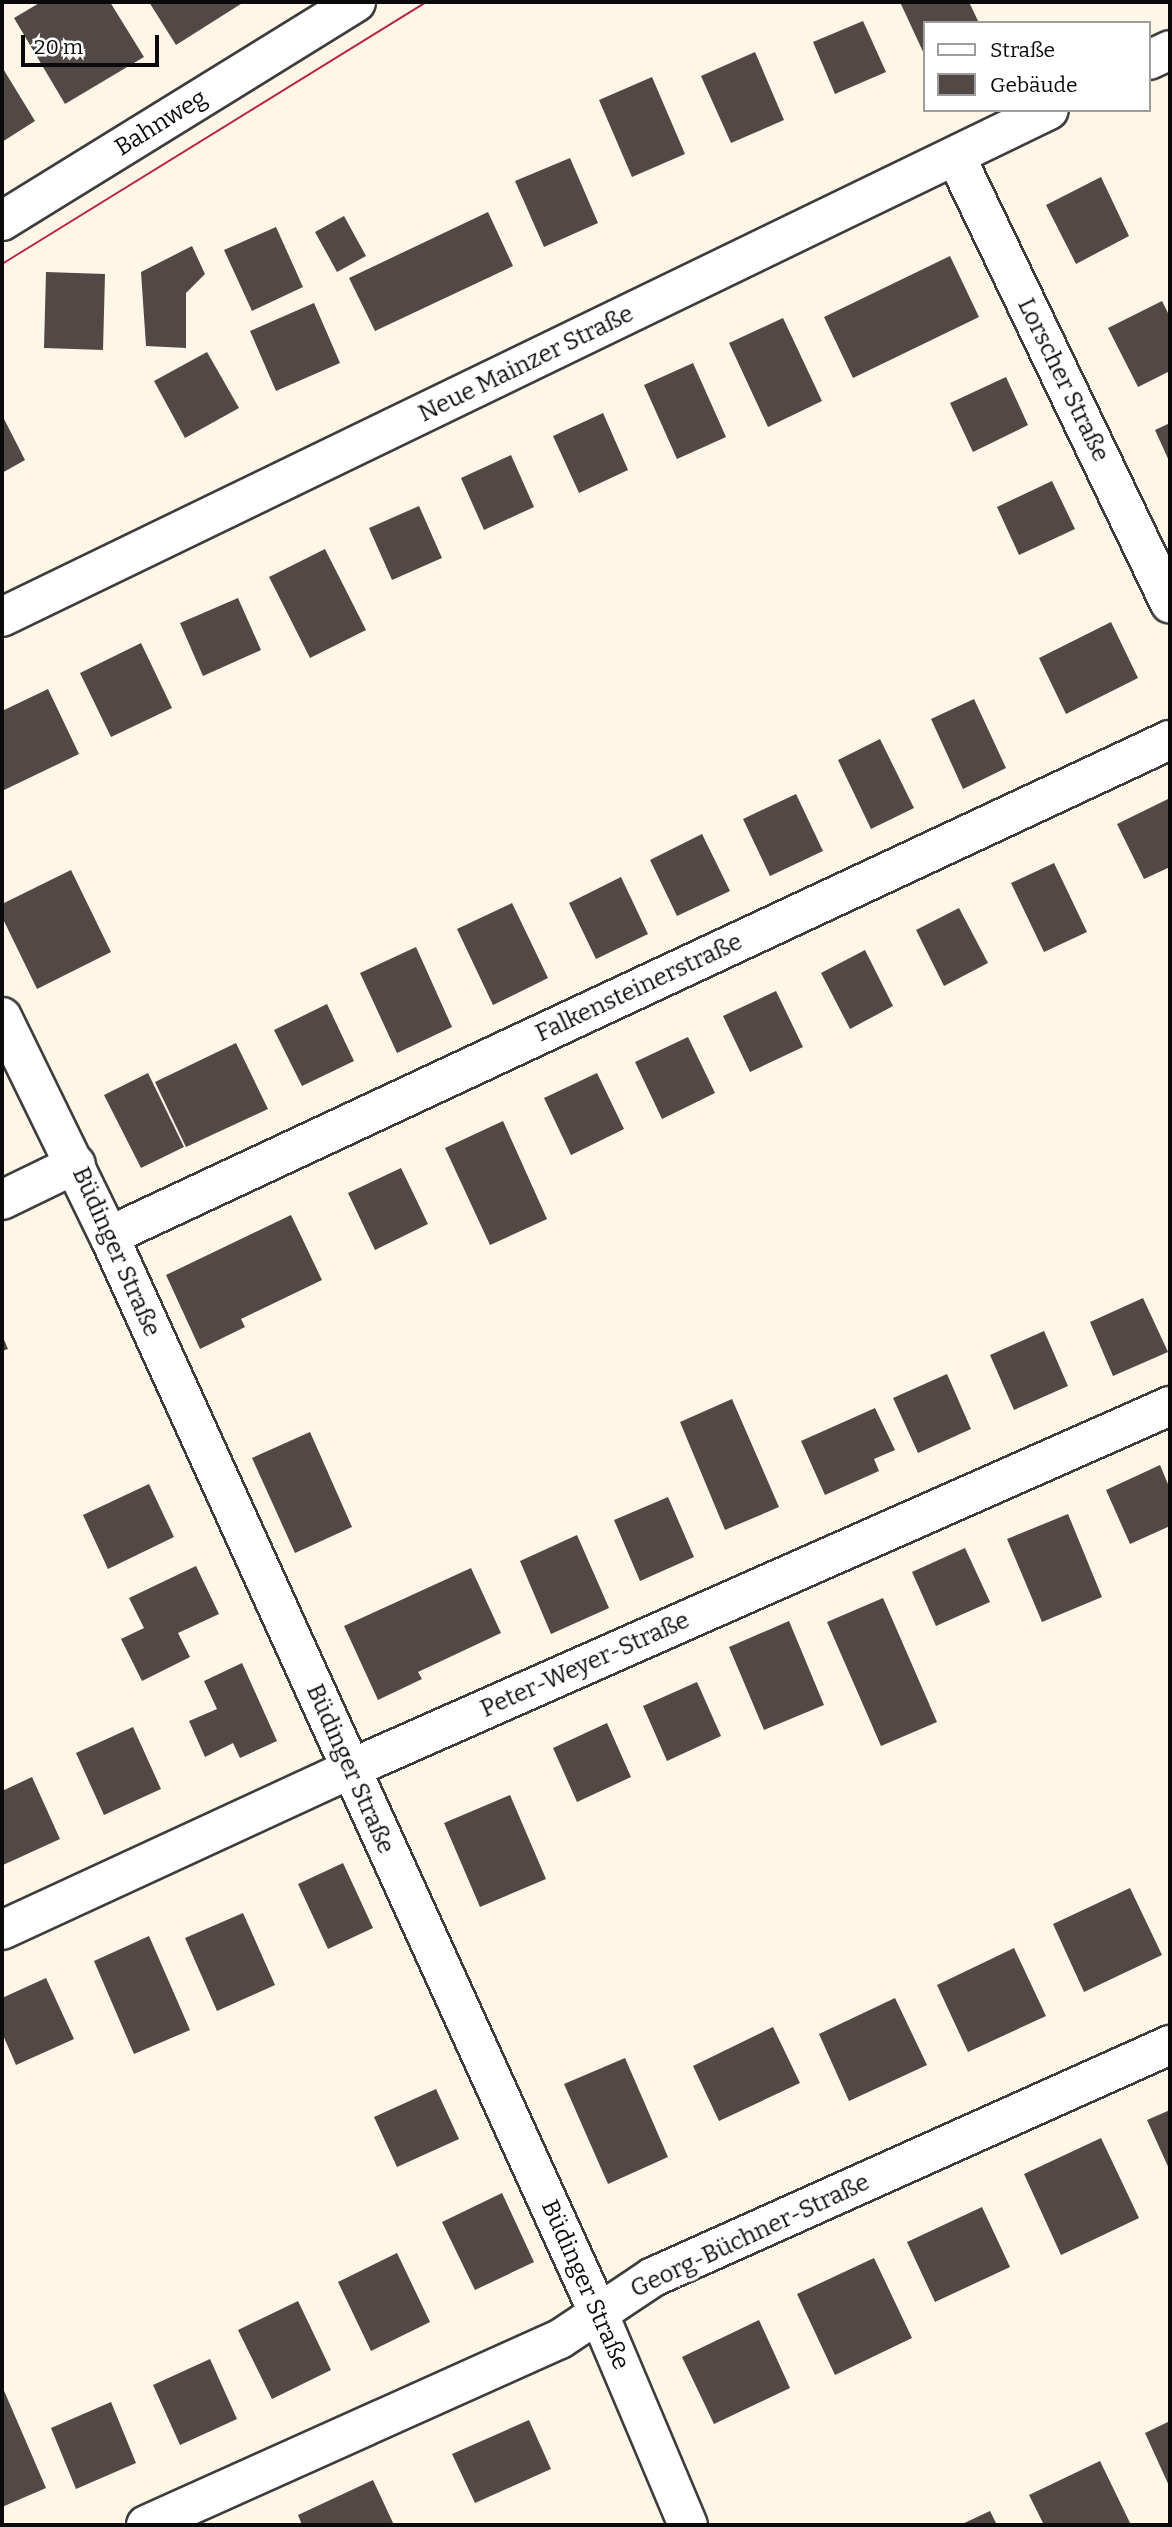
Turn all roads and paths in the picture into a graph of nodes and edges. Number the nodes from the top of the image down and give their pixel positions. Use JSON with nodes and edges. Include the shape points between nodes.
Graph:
{"nodes":[{"id":1,"x":356,"y":2,"type":"edge"},
{"id":2,"x":1170,"y":50,"type":"edge"},
{"id":3,"x":1151,"y":59,"type":"edge"},
{"id":4,"x":1045,"y":112,"type":"edge"},
{"id":5,"x":956,"y":157,"type":"junction"},
{"id":6,"x":2,"y":221,"type":"edge"},
{"id":7,"x":1170,"y":603,"type":"edge"},
{"id":8,"x":2,"y":617,"type":"edge"},
{"id":9,"x":1170,"y":740,"type":"edge"},
{"id":10,"x":2,"y":1017,"type":"edge"},
{"id":11,"x":76,"y":1164,"type":"junction"},
{"id":12,"x":2,"y":1200,"type":"edge"},
{"id":13,"x":109,"y":1236,"type":"junction"},
{"id":14,"x":1170,"y":1406,"type":"edge"},
{"id":15,"x":350,"y":1769,"type":"junction"},
{"id":16,"x":2,"y":1930,"type":"edge"},
{"id":17,"x":1170,"y":2045,"type":"edge"},
{"id":18,"x":598,"y":2312,"type":"junction"},
{"id":19,"x":146,"y":2525,"type":"edge"},
{"id":20,"x":688,"y":2525,"type":"edge"}],
"edges":[{"from":1,"to":6,"type":"street","name":"Bahnweg"},
{"from":2,"to":3,"type":"street"},
{"from":4,"to":5,"type":"street","name":"Neue Mainzer Straße"},
{"from":5,"to":7,"type":"street","name":"Lorscher Straße"},
{"from":5,"to":8,"type":"street","name":"Neue Mainzer Straße"},
{"from":9,"to":13,"type":"street","name":"Falkensteinerstraße"},
{"from":10,"to":11,"type":"street","name":"Büdinger Straße"},
{"from":11,"to":12,"type":"street"},
{"from":11,"to":13,"type":"street","name":"Büdinger Straße"},
{"from":13,"to":15,"type":"street","name":"Büdinger Straße"},
{"from":14,"to":15,"type":"street","name":"Peter-Weyer-Straße"},
{"from":15,"to":16,"type":"street","name":"Peter-Weyer-Straße"},
{"from":15,"to":18,"type":"street","name":"Büdinger Straße"},
{"from":17,"to":18,"type":"street","name":"Georg-Büchner-Straße","via":[[653,2277]]},
{"from":18,"to":19,"type":"street","name":"Georg-Büchner-Straße","via":[[560,2339]]},
{"from":18,"to":20,"type":"street","name":"Büdinger Straße"}]}
